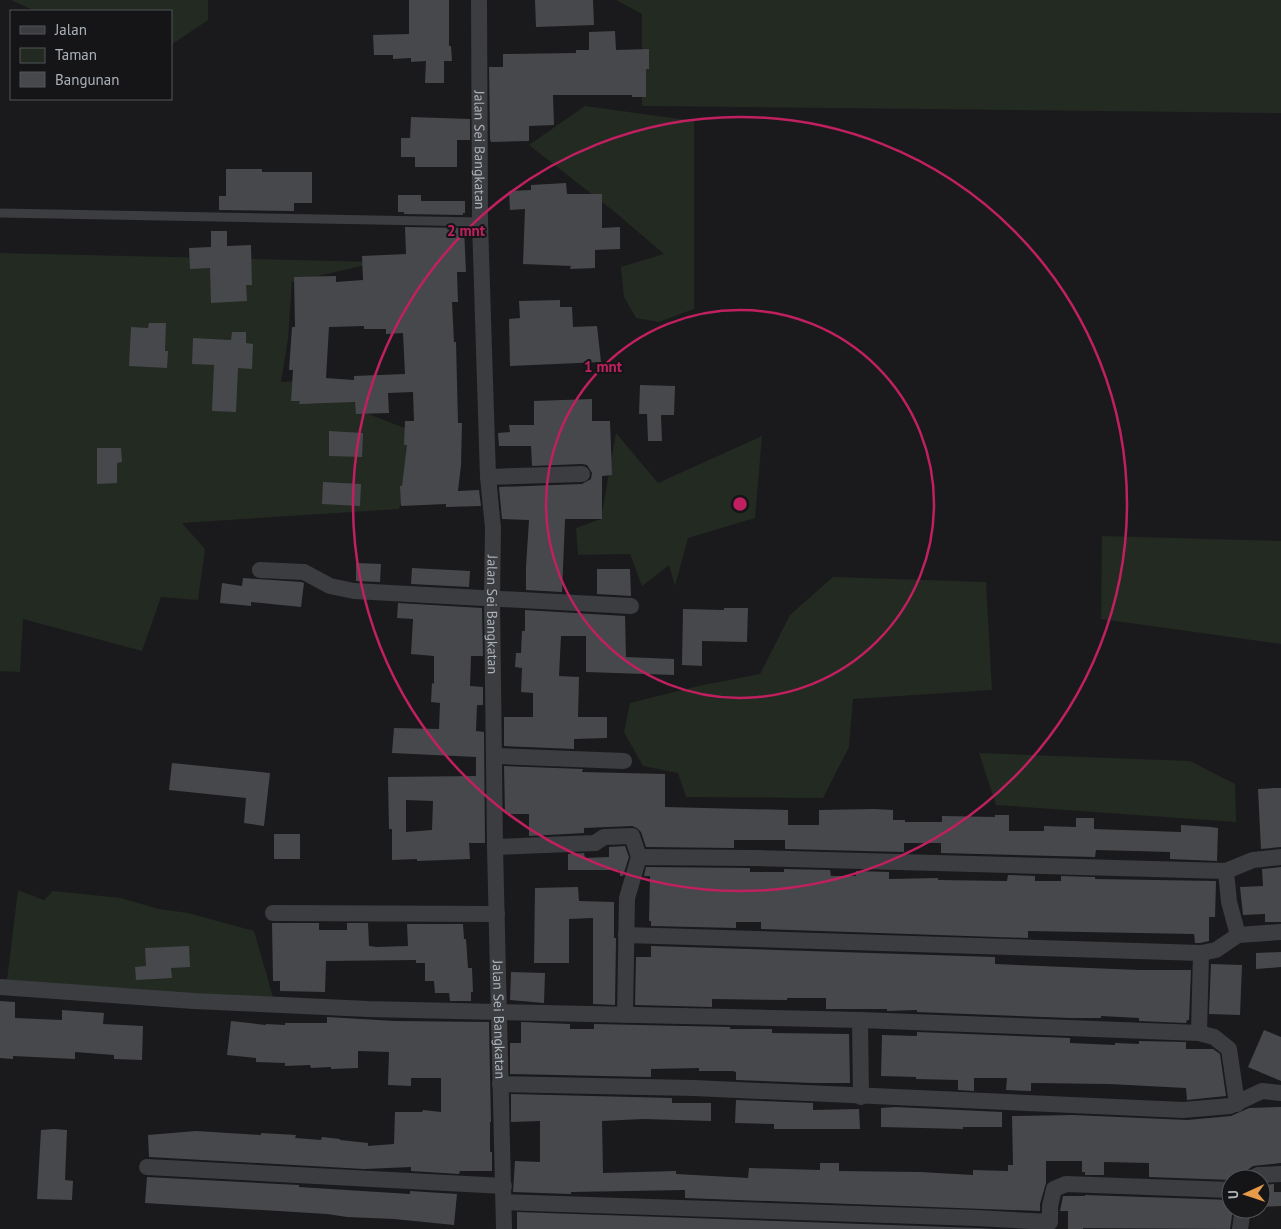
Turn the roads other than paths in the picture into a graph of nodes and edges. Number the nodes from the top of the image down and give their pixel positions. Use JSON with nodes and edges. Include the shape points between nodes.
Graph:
{"nodes":[{"id":1,"x":479,"y":0,"type":"edge"},
{"id":2,"x":0,"y":213,"type":"edge"},
{"id":3,"x":480,"y":222,"type":"junction"},
{"id":4,"x":582,"y":474,"type":"dead end"},
{"id":5,"x":488,"y":477,"type":"junction"},
{"id":6,"x":260,"y":570,"type":"dead end"},
{"id":7,"x":492,"y":599,"type":"junction"},
{"id":8,"x":631,"y":606,"type":"dead end"},
{"id":9,"x":494,"y":756,"type":"junction"},
{"id":10,"x":624,"y":761,"type":"dead end"},
{"id":11,"x":496,"y":846,"type":"junction"},
{"id":12,"x":639,"y":857,"type":"junction"},
{"id":13,"x":1281,"y":857,"type":"edge"},
{"id":14,"x":1226,"y":871,"type":"junction"},
{"id":15,"x":274,"y":913,"type":"dead end"},
{"id":16,"x":497,"y":914,"type":"junction"},
{"id":17,"x":1281,"y":932,"type":"edge"},
{"id":18,"x":626,"y":935,"type":"junction"},
{"id":19,"x":1238,"y":935,"type":"junction"},
{"id":20,"x":1201,"y":953,"type":"junction"},
{"id":21,"x":0,"y":988,"type":"edge"},
{"id":22,"x":499,"y":1012,"type":"junction"},
{"id":23,"x":625,"y":1015,"type":"junction"},
{"id":24,"x":860,"y":1020,"type":"junction"},
{"id":25,"x":1199,"y":1033,"type":"junction"},
{"id":26,"x":500,"y":1084,"type":"junction"},
{"id":27,"x":1281,"y":1093,"type":"edge"},
{"id":28,"x":862,"y":1097,"type":"junction"},
{"id":29,"x":1237,"y":1104,"type":"junction"},
{"id":30,"x":147,"y":1167,"type":"dead end"},
{"id":31,"x":1221,"y":1190,"type":"edge"},
{"id":32,"x":504,"y":1194,"type":"junction"},
{"id":33,"x":1050,"y":1226,"type":"edge"},
{"id":34,"x":504,"y":1229,"type":"edge"}],
"edges":[{"from":1,"to":3,"type":"street","name":"Jalan Sei Bangkatan"},
{"from":2,"to":3,"type":"lane"},
{"from":3,"to":5,"type":"street","name":"Jalan Sei Bangkatan"},
{"from":4,"to":5,"type":"street"},
{"from":5,"to":7,"type":"street","name":"Jalan Sei Bangkatan","via":[[493,528]]},
{"from":6,"to":7,"type":"street","via":[[304,572],[330,586],[354,591]]},
{"from":7,"to":8,"type":"street"},
{"from":7,"to":9,"type":"street","name":"Jalan Sei Bangkatan"},
{"from":9,"to":10,"type":"street"},
{"from":9,"to":11,"type":"street","name":"Jalan Sei Bangkatan"},
{"from":11,"to":12,"type":"street","via":[[595,843],[604,837],[632,836]]},
{"from":11,"to":16,"type":"street","name":"Jalan Sei Bangkatan"},
{"from":12,"to":14,"type":"street"},
{"from":12,"to":18,"type":"street","via":[[627,898]]},
{"from":13,"to":14,"type":"street","via":[[1253,860]]},
{"from":14,"to":19,"type":"street","via":[[1229,902]]},
{"from":15,"to":16,"type":"street"},
{"from":16,"to":22,"type":"street","name":"Jalan Sei Bangkatan"},
{"from":17,"to":19,"type":"street"},
{"from":18,"to":20,"type":"street"},
{"from":18,"to":23,"type":"street"},
{"from":19,"to":20,"type":"street","via":[[1216,950]]},
{"from":20,"to":25,"type":"street"},
{"from":21,"to":22,"type":"street","via":[[203,1001]]},
{"from":22,"to":23,"type":"street"},
{"from":22,"to":26,"type":"street","name":"Jalan Sei Bangkatan"},
{"from":23,"to":24,"type":"street"},
{"from":24,"to":25,"type":"street"},
{"from":24,"to":28,"type":"street"},
{"from":25,"to":29,"type":"street","via":[[1214,1036],[1229,1050]]},
{"from":26,"to":28,"type":"street","via":[[694,1088]]},
{"from":26,"to":32,"type":"street","name":"Jalan Sei Bangkatan"},
{"from":27,"to":29,"type":"street","via":[[1262,1091]]},
{"from":28,"to":29,"type":"street","via":[[1183,1110]]},
{"from":30,"to":32,"type":"street"},
{"from":31,"to":33,"type":"street","via":[[1059,1185],[1054,1189],[1050,1206]]},
{"from":32,"to":33,"type":"street","via":[[977,1218]]},
{"from":32,"to":34,"type":"street","name":"Jalan Sei Bangkatan"}]}
